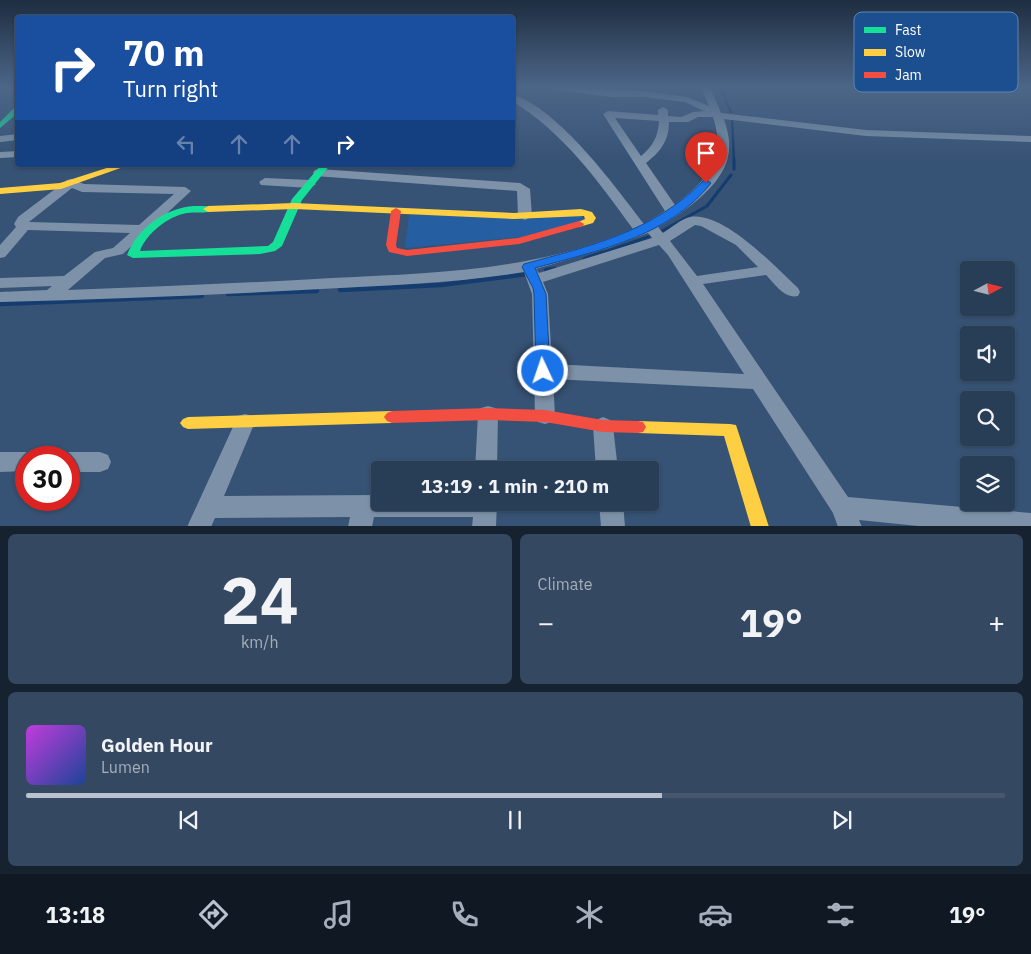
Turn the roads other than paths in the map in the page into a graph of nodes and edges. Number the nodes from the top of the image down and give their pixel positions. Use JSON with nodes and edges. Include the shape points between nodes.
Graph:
{"nodes":[{"id":1,"x":15,"y":112,"type":"edge"},
{"id":2,"x":534,"y":112,"type":"edge"},
{"id":3,"x":663,"y":112,"type":"edge"},
{"id":4,"x":712,"y":112,"type":"edge"},
{"id":5,"x":716,"y":113,"type":"junction"},
{"id":6,"x":615,"y":114,"type":"joint"},
{"id":7,"x":664,"y":119,"type":"junction"},
{"id":8,"x":0,"y":126,"type":"edge"},
{"id":9,"x":15,"y":137,"type":"edge"},
{"id":10,"x":0,"y":139,"type":"edge"},
{"id":11,"x":1031,"y":140,"type":"edge"},
{"id":12,"x":15,"y":154,"type":"edge"},
{"id":13,"x":0,"y":155,"type":"edge"},
{"id":14,"x":641,"y":162,"type":"junction"},
{"id":15,"x":119,"y":167,"type":"edge"},
{"id":16,"x":322,"y":169,"type":"edge"},
{"id":17,"x":265,"y":182,"type":"dead end"},
{"id":18,"x":71,"y":183,"type":"junction"},
{"id":19,"x":310,"y":184,"type":"junction"},
{"id":20,"x":0,"y":190,"type":"edge"},
{"id":21,"x":294,"y":206,"type":"junction"},
{"id":22,"x":396,"y":211,"type":"junction"},
{"id":23,"x":673,"y":213,"type":"junction"},
{"id":24,"x":525,"y":216,"type":"junction"},
{"id":25,"x":24,"y":226,"type":"junction"},
{"id":26,"x":143,"y":229,"type":"junction"},
{"id":27,"x":652,"y":232,"type":"junction"},
{"id":28,"x":0,"y":254,"type":"edge"},
{"id":29,"x":771,"y":270,"type":"junction"},
{"id":30,"x":531,"y":273,"type":"junction"},
{"id":31,"x":68,"y":281,"type":"junction"},
{"id":32,"x":693,"y":282,"type":"junction"},
{"id":33,"x":0,"y":283,"type":"edge"},
{"id":34,"x":792,"y":292,"type":"dead end"},
{"id":35,"x":50,"y":296,"type":"junction"},
{"id":36,"x":0,"y":297,"type":"edge"},
{"id":37,"x":543,"y":371,"type":"junction"},
{"id":38,"x":759,"y":382,"type":"junction"},
{"id":39,"x":488,"y":414,"type":"junction"},
{"id":40,"x":545,"y":416,"type":"junction"},
{"id":41,"x":245,"y":422,"type":"junction"},
{"id":42,"x":188,"y":423,"type":"dead end"},
{"id":43,"x":603,"y":426,"type":"junction"},
{"id":44,"x":486,"y":461,"type":"edge"},
{"id":45,"x":606,"y":461,"type":"edge"},
{"id":46,"x":0,"y":462,"type":"edge"},
{"id":47,"x":15,"y":462,"type":"edge"},
{"id":48,"x":80,"y":462,"type":"edge"},
{"id":49,"x":100,"y":462,"type":"dead end"},
{"id":50,"x":612,"y":511,"type":"edge"},
{"id":51,"x":484,"y":512,"type":"edge"},
{"id":52,"x":204,"y":516,"type":"edge"},
{"id":53,"x":362,"y":516,"type":"edge"},
{"id":54,"x":846,"y":516,"type":"edge"},
{"id":55,"x":1031,"y":525,"type":"edge"},
{"id":56,"x":613,"y":526,"type":"edge"},
{"id":57,"x":760,"y":526,"type":"edge"}],
"edges":[{"from":1,"to":8,"type":"street"},
{"from":2,"to":27,"type":"street","via":[[584,156]]},
{"from":3,"to":7,"type":"street"},
{"from":4,"to":5,"type":"street"},
{"from":5,"to":7,"type":"street","via":[[696,114],[684,120]]},
{"from":5,"to":11,"type":"street","via":[[866,133]]},
{"from":5,"to":23,"type":"street","via":[[724,147],[719,167],[696,195]]},
{"from":6,"to":7,"type":"street"},
{"from":6,"to":14,"type":"street","via":[[608,114]]},
{"from":7,"to":14,"type":"street","via":[[660,145]]},
{"from":9,"to":10,"type":"street"},
{"from":12,"to":13,"type":"street"},
{"from":14,"to":23,"type":"street"},
{"from":15,"to":18,"type":"street"},
{"from":16,"to":19,"type":"street"},
{"from":16,"to":24,"type":"street","via":[[520,187],[524,189]]},
{"from":17,"to":19,"type":"street"},
{"from":18,"to":20,"type":"street"},
{"from":18,"to":25,"type":"street","via":[[23,220],[21,224]]},
{"from":18,"to":26,"type":"street","via":[[82,188],[185,190]]},
{"from":19,"to":21,"type":"street"},
{"from":21,"to":21,"type":"street","via":[[278,244],[271,249],[134,255],[133,249],[139,242],[167,216],[178,211]]},
{"from":21,"to":22,"type":"street"},
{"from":22,"to":24,"type":"street"},
{"from":22,"to":24,"type":"street","via":[[391,245],[393,250],[407,253],[519,241],[589,221],[590,218],[581,212]]},
{"from":23,"to":27,"type":"street"},
{"from":25,"to":26,"type":"street"},
{"from":25,"to":28,"type":"street"},
{"from":26,"to":31,"type":"street","via":[[118,251],[100,255]]},
{"from":27,"to":29,"type":"street","via":[[692,221],[704,222],[741,242]]},
{"from":27,"to":30,"type":"street"},
{"from":27,"to":30,"type":"street","via":[[594,249]]},
{"from":27,"to":32,"type":"street"},
{"from":29,"to":32,"type":"street"},
{"from":29,"to":34,"type":"street"},
{"from":30,"to":35,"type":"street"},
{"from":30,"to":37,"type":"street","via":[[540,294]]},
{"from":31,"to":33,"type":"street"},
{"from":31,"to":35,"type":"street"},
{"from":32,"to":38,"type":"street"},
{"from":35,"to":36,"type":"street"},
{"from":37,"to":38,"type":"street"},
{"from":37,"to":40,"type":"street"},
{"from":38,"to":54,"type":"street"},
{"from":39,"to":40,"type":"street"},
{"from":39,"to":41,"type":"street"},
{"from":39,"to":44,"type":"street"},
{"from":40,"to":43,"type":"street"},
{"from":41,"to":42,"type":"street"},
{"from":41,"to":52,"type":"street"},
{"from":43,"to":45,"type":"street"},
{"from":43,"to":57,"type":"street","via":[[730,430]]},
{"from":46,"to":47,"type":"street"},
{"from":48,"to":49,"type":"street"},
{"from":50,"to":56,"type":"street"},
{"from":51,"to":53,"type":"street"},
{"from":52,"to":53,"type":"street"},
{"from":54,"to":55,"type":"street"}]}
